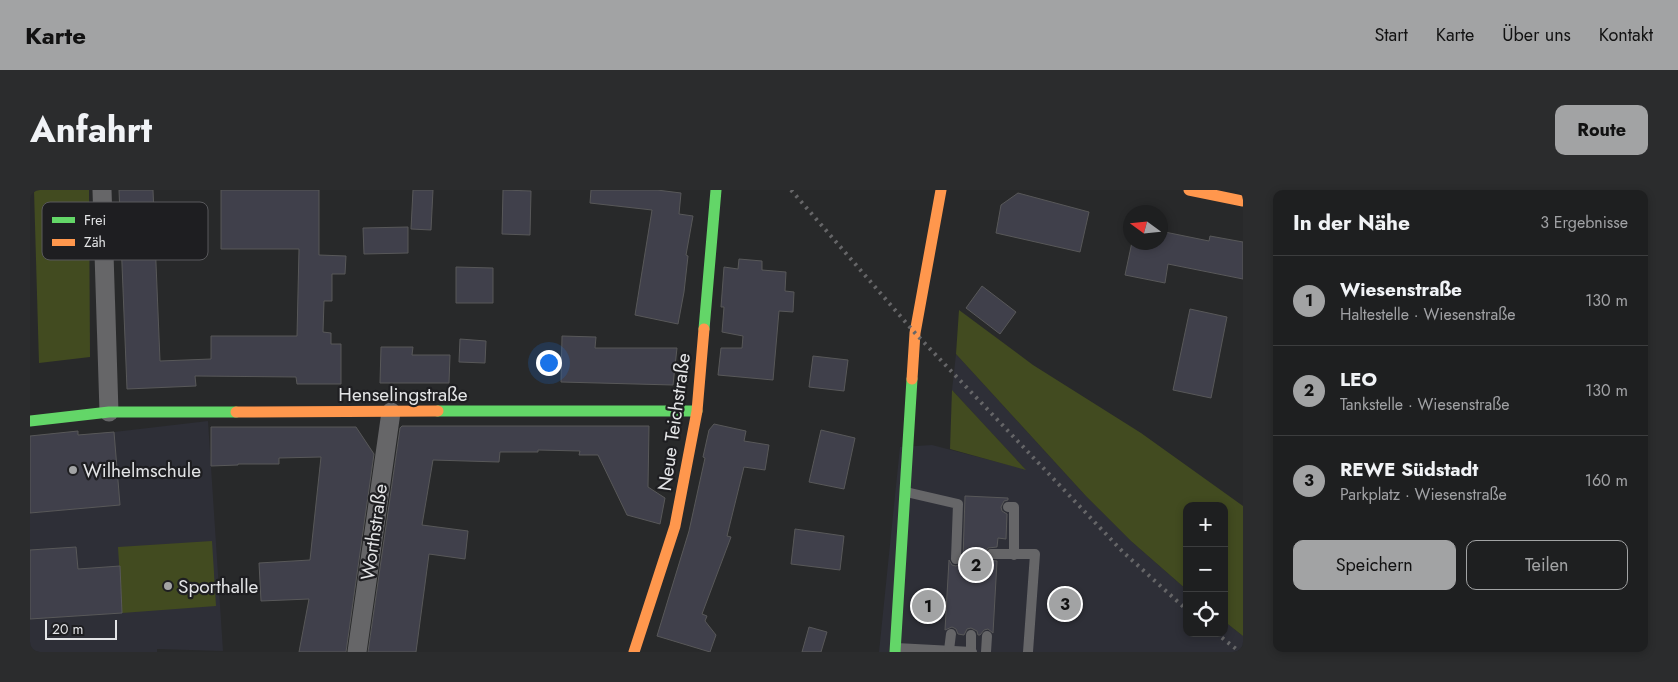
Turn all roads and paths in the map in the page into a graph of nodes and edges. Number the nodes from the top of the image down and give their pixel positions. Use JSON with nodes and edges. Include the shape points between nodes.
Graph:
{"nodes":[{"id":1,"x":716,"y":190,"type":"edge"},
{"id":2,"x":941,"y":190,"type":"edge"},
{"id":3,"x":1189,"y":190,"type":"edge"},
{"id":4,"x":1243,"y":201,"type":"edge"},
{"id":5,"x":104,"y":260,"type":"edge"},
{"id":6,"x":697,"y":411,"type":"junction"},
{"id":7,"x":109,"y":412,"type":"junction"},
{"id":8,"x":391,"y":412,"type":"junction"},
{"id":9,"x":30,"y":421,"type":"edge"},
{"id":10,"x":905,"y":492,"type":"junction"},
{"id":11,"x":1008,"y":507,"type":"dead end"},
{"id":12,"x":958,"y":555,"type":"dead end"},
{"id":13,"x":1014,"y":555,"type":"junction"},
{"id":14,"x":989,"y":556,"type":"dead end"},
{"id":15,"x":950,"y":634,"type":"dead end"},
{"id":16,"x":971,"y":635,"type":"dead end"},
{"id":17,"x":987,"y":636,"type":"dead end"},
{"id":18,"x":895,"y":650,"type":"edge"},
{"id":19,"x":949,"y":650,"type":"junction"},
{"id":20,"x":357,"y":652,"type":"edge"},
{"id":21,"x":634,"y":652,"type":"edge"},
{"id":22,"x":972,"y":652,"type":"edge"},
{"id":23,"x":986,"y":652,"type":"edge"},
{"id":24,"x":1028,"y":652,"type":"edge"}],
"edges":[{"from":1,"to":6,"type":"street","name":"Neue Teichstraße"},
{"from":2,"to":10,"type":"street","via":[[915,333]]},
{"from":3,"to":4,"type":"street"},
{"from":5,"to":7,"type":"street"},
{"from":6,"to":8,"type":"street","name":"Henselingstraße"},
{"from":6,"to":21,"type":"street","name":"Neue Teichstraße","via":[[675,526]]},
{"from":7,"to":8,"type":"street","name":"Henselingstraße"},
{"from":7,"to":9,"type":"street","name":"Henselingstraße"},
{"from":8,"to":20,"type":"street","name":"Worthstraße"},
{"from":10,"to":12,"type":"lane","via":[[961,505]]},
{"from":10,"to":18,"type":"street"},
{"from":11,"to":13,"type":"lane","via":[[1014,507]]},
{"from":13,"to":14,"type":"lane"},
{"from":13,"to":24,"type":"lane","via":[[1034,554]]},
{"from":15,"to":19,"type":"lane"},
{"from":16,"to":22,"type":"lane"},
{"from":17,"to":23,"type":"lane"},
{"from":18,"to":19,"type":"lane"},
{"from":19,"to":22,"type":"lane"}]}
